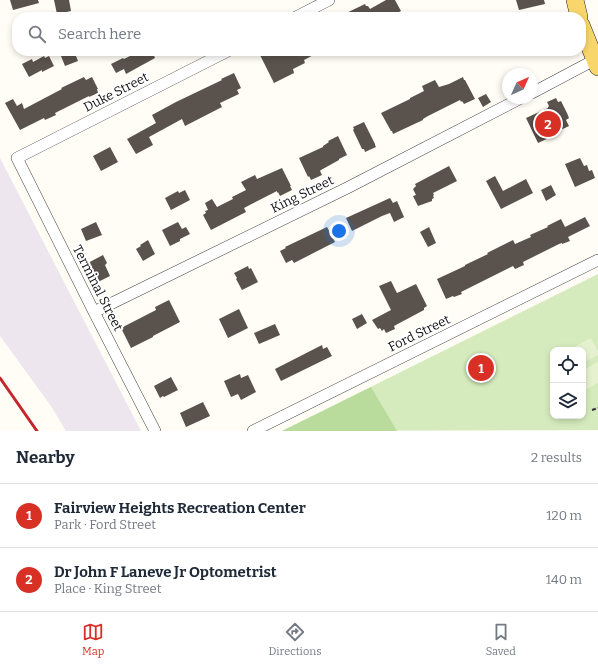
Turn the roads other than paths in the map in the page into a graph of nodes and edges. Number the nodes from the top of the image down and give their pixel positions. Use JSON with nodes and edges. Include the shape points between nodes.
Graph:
{"nodes":[{"id":1,"x":329,"y":0,"type":"edge"},
{"id":2,"x":575,"y":0,"type":"edge"},
{"id":3,"x":306,"y":12,"type":"edge"},
{"id":4,"x":578,"y":12,"type":"edge"},
{"id":5,"x":586,"y":37,"type":"edge"},
{"id":6,"x":218,"y":56,"type":"edge"},
{"id":7,"x":597,"y":62,"type":"edge"},
{"id":8,"x":538,"y":89,"type":"edge"},
{"id":9,"x":509,"y":104,"type":"edge"},
{"id":10,"x":17,"y":158,"type":"joint"},
{"id":11,"x":598,"y":260,"type":"edge"},
{"id":12,"x":94,"y":312,"type":"junction"},
{"id":13,"x":155,"y":431,"type":"edge"},
{"id":14,"x":253,"y":431,"type":"edge"}],
"edges":[{"from":1,"to":3,"type":"street"},
{"from":2,"to":4,"type":"main road"},
{"from":5,"to":7,"type":"main road"},
{"from":6,"to":10,"type":"street","name":"Duke Street"},
{"from":7,"to":8,"type":"street"},
{"from":9,"to":12,"type":"street","name":"King Street","via":[[349,187]]},
{"from":10,"to":12,"type":"street","name":"Terminal Street"},
{"from":11,"to":14,"type":"street","name":"Ford Street"},
{"from":12,"to":13,"type":"street","name":"Terminal Street"}]}
